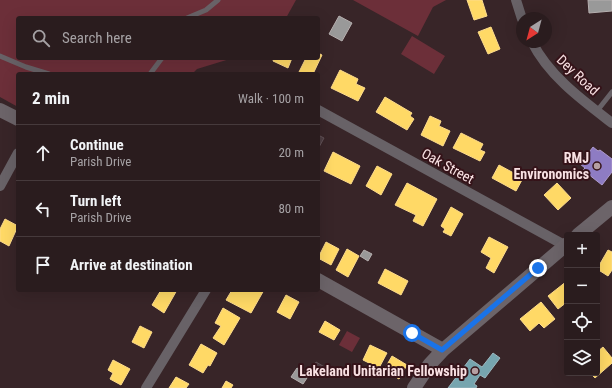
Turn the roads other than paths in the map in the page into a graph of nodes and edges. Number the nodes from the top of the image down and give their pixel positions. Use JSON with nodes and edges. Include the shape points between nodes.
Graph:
{"nodes":[{"id":1,"x":218,"y":0,"type":"edge"},
{"id":2,"x":516,"y":0,"type":"edge"},
{"id":3,"x":520,"y":12,"type":"edge"},
{"id":4,"x":192,"y":16,"type":"edge"},
{"id":5,"x":536,"y":48,"type":"edge"},
{"id":6,"x":0,"y":56,"type":"edge"},
{"id":7,"x":160,"y":60,"type":"edge"},
{"id":8,"x":42,"y":72,"type":"edge"},
{"id":9,"x":152,"y":72,"type":"edge"},
{"id":10,"x":612,"y":92,"type":"edge"},
{"id":11,"x":0,"y":110,"type":"edge"},
{"id":12,"x":320,"y":111,"type":"edge"},
{"id":13,"x":597,"y":111,"type":"junction"},
{"id":14,"x":16,"y":118,"type":"edge"},
{"id":15,"x":612,"y":123,"type":"edge"},
{"id":16,"x":16,"y":157,"type":"edge"},
{"id":17,"x":0,"y":186,"type":"edge"},
{"id":18,"x":612,"y":207,"type":"edge"},
{"id":19,"x":582,"y":232,"type":"edge"},
{"id":20,"x":564,"y":244,"type":"edge"},
{"id":21,"x":564,"y":247,"type":"edge"},
{"id":22,"x":320,"y":281,"type":"edge"},
{"id":23,"x":205,"y":292,"type":"edge"},
{"id":24,"x":442,"y":350,"type":"junction"},
{"id":25,"x":146,"y":388,"type":"edge"},
{"id":26,"x":414,"y":388,"type":"edge"}],
"edges":[{"from":1,"to":4,"type":"lane","via":[[206,10]]},
{"from":2,"to":3,"type":"street"},
{"from":5,"to":13,"type":"street","name":"Dey Road","via":[[547,66],[561,81]]},
{"from":6,"to":8,"type":"lane"},
{"from":7,"to":9,"type":"lane"},
{"from":10,"to":13,"type":"lane"},
{"from":11,"to":14,"type":"street"},
{"from":12,"to":20,"type":"street","name":"Oak Street"},
{"from":13,"to":15,"type":"street","name":"Dey Road"},
{"from":16,"to":17,"type":"street"},
{"from":18,"to":19,"type":"street"},
{"from":21,"to":24,"type":"street"},
{"from":22,"to":24,"type":"street"},
{"from":23,"to":25,"type":"street"},
{"from":24,"to":26,"type":"street"}]}
